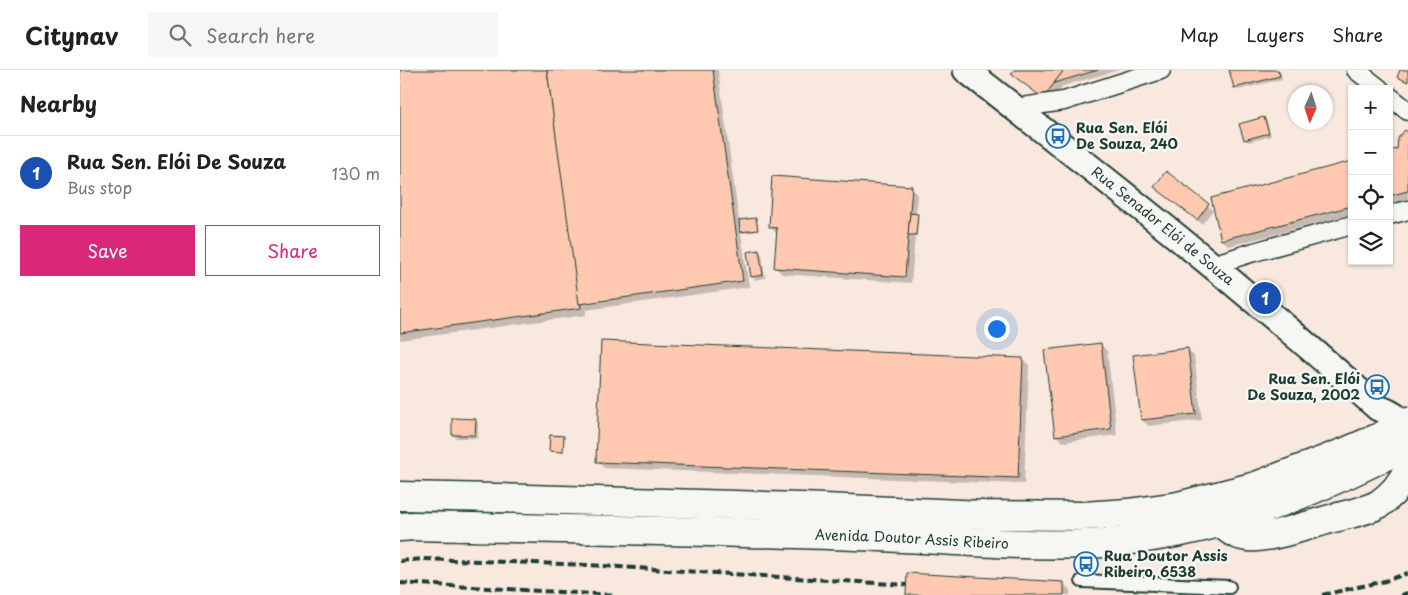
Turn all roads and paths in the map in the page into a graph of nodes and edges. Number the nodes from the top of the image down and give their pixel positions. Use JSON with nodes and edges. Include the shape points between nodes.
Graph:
{"nodes":[{"id":1,"x":966,"y":70,"type":"edge"},
{"id":2,"x":1161,"y":70,"type":"edge"},
{"id":3,"x":1356,"y":70,"type":"edge"},
{"id":4,"x":1375,"y":85,"type":"edge"},
{"id":5,"x":1393,"y":99,"type":"edge"},
{"id":6,"x":1064,"y":101,"type":"junction"},
{"id":7,"x":1015,"y":108,"type":"junction"},
{"id":8,"x":1408,"y":111,"type":"edge"},
{"id":9,"x":1036,"y":125,"type":"junction"},
{"id":10,"x":1408,"y":210,"type":"edge"},
{"id":11,"x":1393,"y":214,"type":"edge"},
{"id":12,"x":1348,"y":226,"type":"edge"},
{"id":13,"x":1212,"y":265,"type":"junction"},
{"id":14,"x":1402,"y":432,"type":"edge"},
{"id":15,"x":1408,"y":469,"type":"edge"},
{"id":16,"x":1236,"y":492,"type":"junction"},
{"id":17,"x":400,"y":496,"type":"edge"},
{"id":18,"x":1221,"y":523,"type":"junction"},
{"id":19,"x":400,"y":527,"type":"edge"},
{"id":20,"x":1082,"y":581,"type":"dead end"},
{"id":21,"x":1229,"y":587,"type":"dead end"}],
"edges":[{"from":1,"to":7,"type":"main road","name":"Rua Senador Elói de Souza"},
{"from":2,"to":6,"type":"street"},
{"from":3,"to":4,"type":"street"},
{"from":5,"to":8,"type":"street"},
{"from":6,"to":7,"type":"street"},
{"from":6,"to":9,"type":"street"},
{"from":7,"to":9,"type":"main road","name":"Rua Senador Elói de Souza"},
{"from":9,"to":13,"type":"main road","name":"Rua Senador Elói de Souza"},
{"from":10,"to":11,"type":"street"},
{"from":12,"to":13,"type":"street"},
{"from":13,"to":14,"type":"main road","name":"Rua Senador Elói de Souza","via":[[1378,408],[1390,412]]},
{"from":14,"to":16,"type":"main road"},
{"from":14,"to":18,"type":"main road","name":"Avenida Doutor Assis Ribeiro","via":[[1372,463],[1290,499]]},
{"from":15,"to":18,"type":"main road","via":[[1394,491],[1378,505],[1357,512],[1274,534],[1249,537],[1238,535]]},
{"from":16,"to":17,"type":"main road","name":"Avenida Doutor Assis Ribeiro","via":[[1178,506],[1084,516]]},
{"from":16,"to":18,"type":"main road","via":[[1225,505]]},
{"from":18,"to":19,"type":"main road","name":"Avenida Doutor Assis Ribeiro","via":[[1120,542],[1057,545],[857,536]]},
{"from":20,"to":21,"type":"street"}]}
